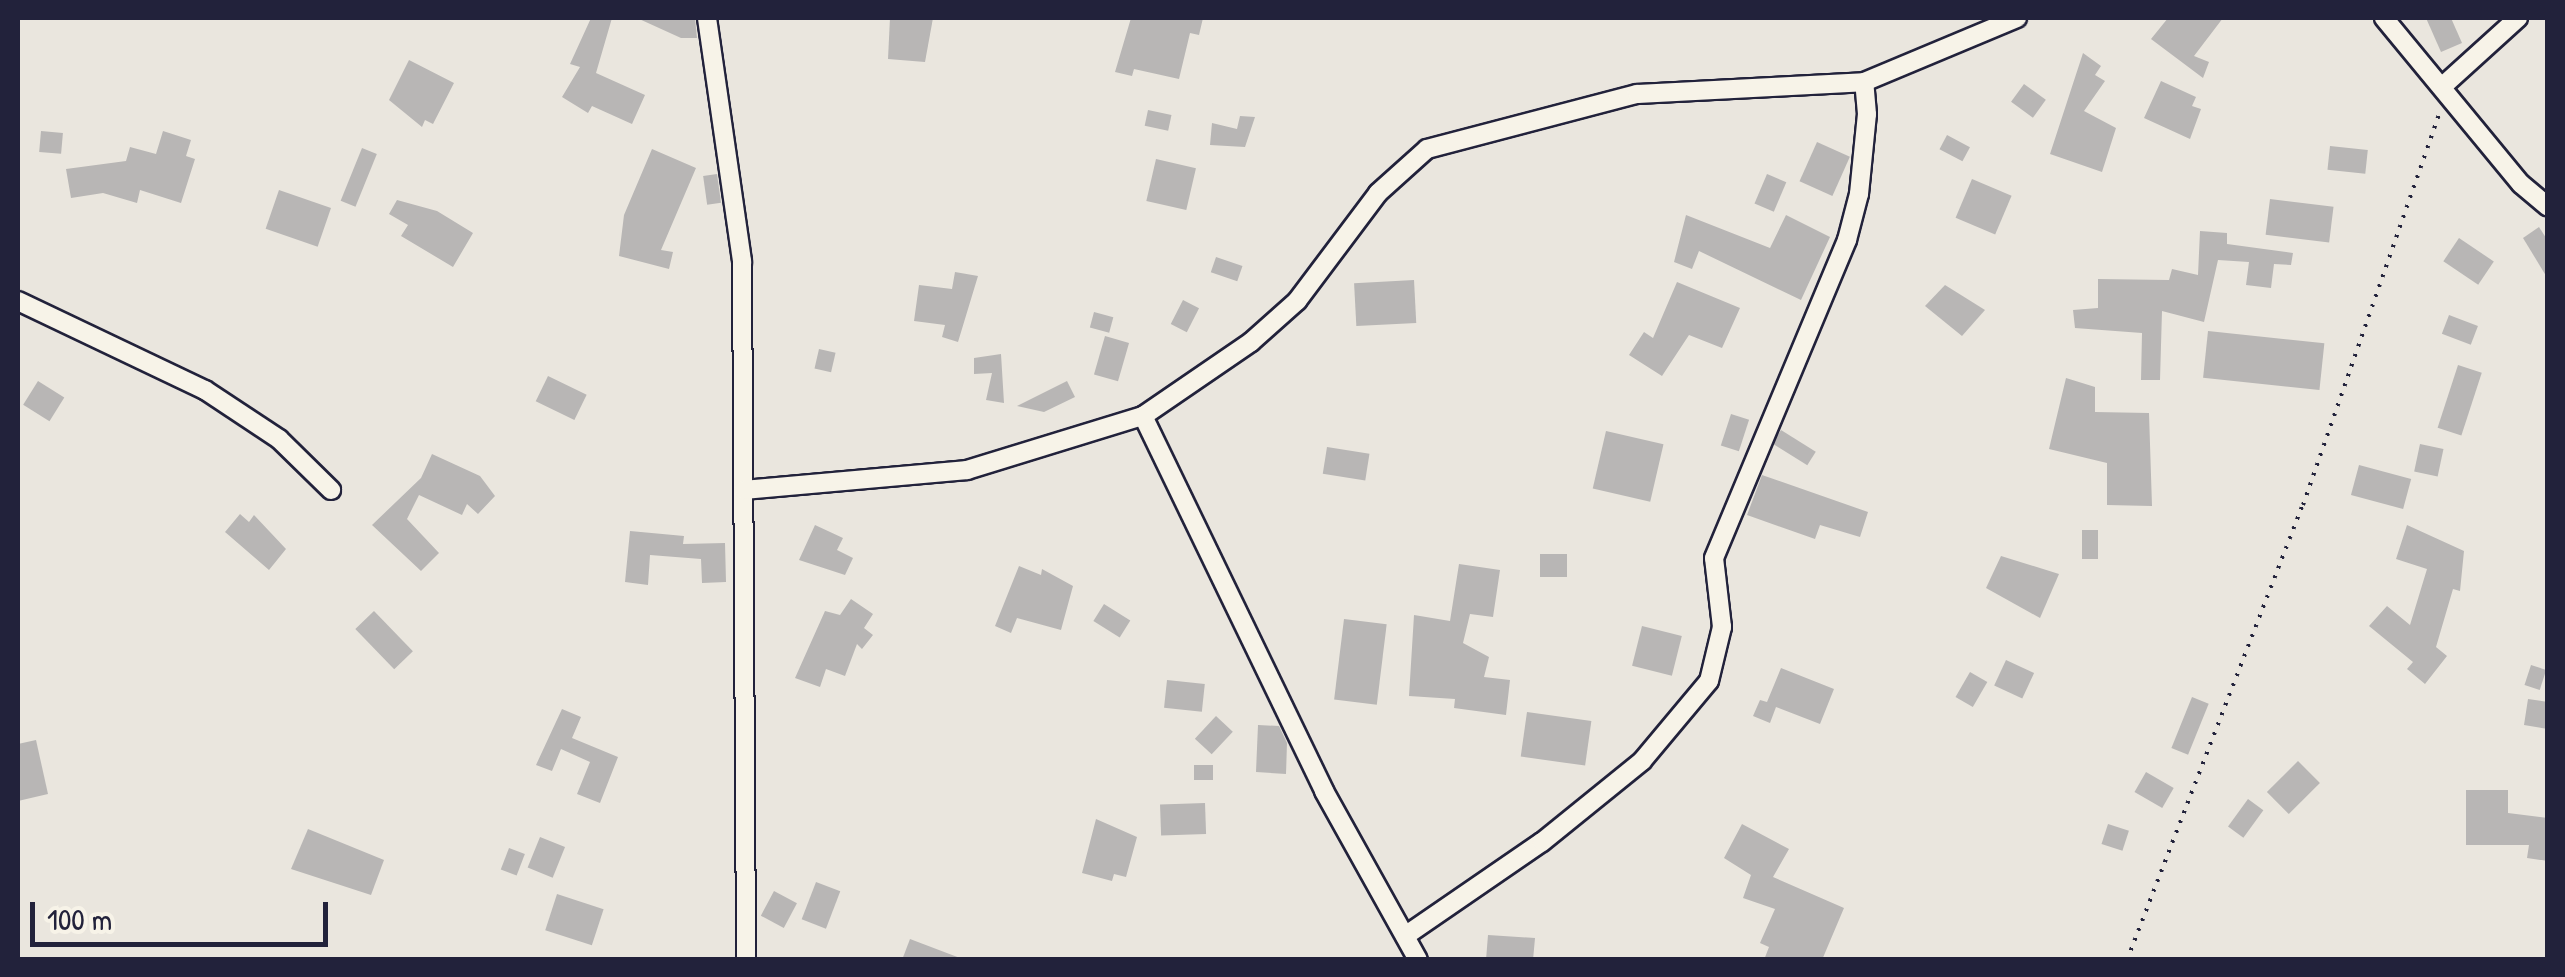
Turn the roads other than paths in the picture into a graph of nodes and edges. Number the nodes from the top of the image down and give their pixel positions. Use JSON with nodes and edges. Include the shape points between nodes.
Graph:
{"nodes":[{"id":1,"x":707,"y":18,"type":"edge"},
{"id":2,"x":2017,"y":18,"type":"edge"},
{"id":3,"x":2384,"y":18,"type":"edge"},
{"id":4,"x":2518,"y":18,"type":"edge"},
{"id":5,"x":1864,"y":82,"type":"junction"},
{"id":6,"x":2444,"y":84,"type":"junction"},
{"id":7,"x":2548,"y":207,"type":"edge"},
{"id":8,"x":18,"y":301,"type":"edge"},
{"id":9,"x":1142,"y":416,"type":"junction"},
{"id":10,"x":332,"y":490,"type":"dead end"},
{"id":11,"x":744,"y":490,"type":"junction"},
{"id":12,"x":1405,"y":936,"type":"junction"},
{"id":13,"x":746,"y":960,"type":"edge"},
{"id":14,"x":1418,"y":960,"type":"edge"}],
"edges":[{"from":1,"to":11,"type":"street","via":[[742,261]]},
{"from":2,"to":5,"type":"street"},
{"from":3,"to":6,"type":"street"},
{"from":4,"to":6,"type":"street"},
{"from":5,"to":9,"type":"street","via":[[1636,94],[1427,149],[1378,192],[1297,301],[1251,342]]},
{"from":5,"to":12,"type":"street","via":[[1868,114],[1847,240],[1714,558],[1722,627],[1709,681],[1642,761],[1542,842]]},
{"from":6,"to":7,"type":"street","via":[[2521,184]]},
{"from":8,"to":10,"type":"street","via":[[204,390],[279,439]]},
{"from":9,"to":11,"type":"street","via":[[967,470]]},
{"from":9,"to":12,"type":"street","via":[[1324,790]]},
{"from":11,"to":13,"type":"street"},
{"from":12,"to":14,"type":"street"}]}
